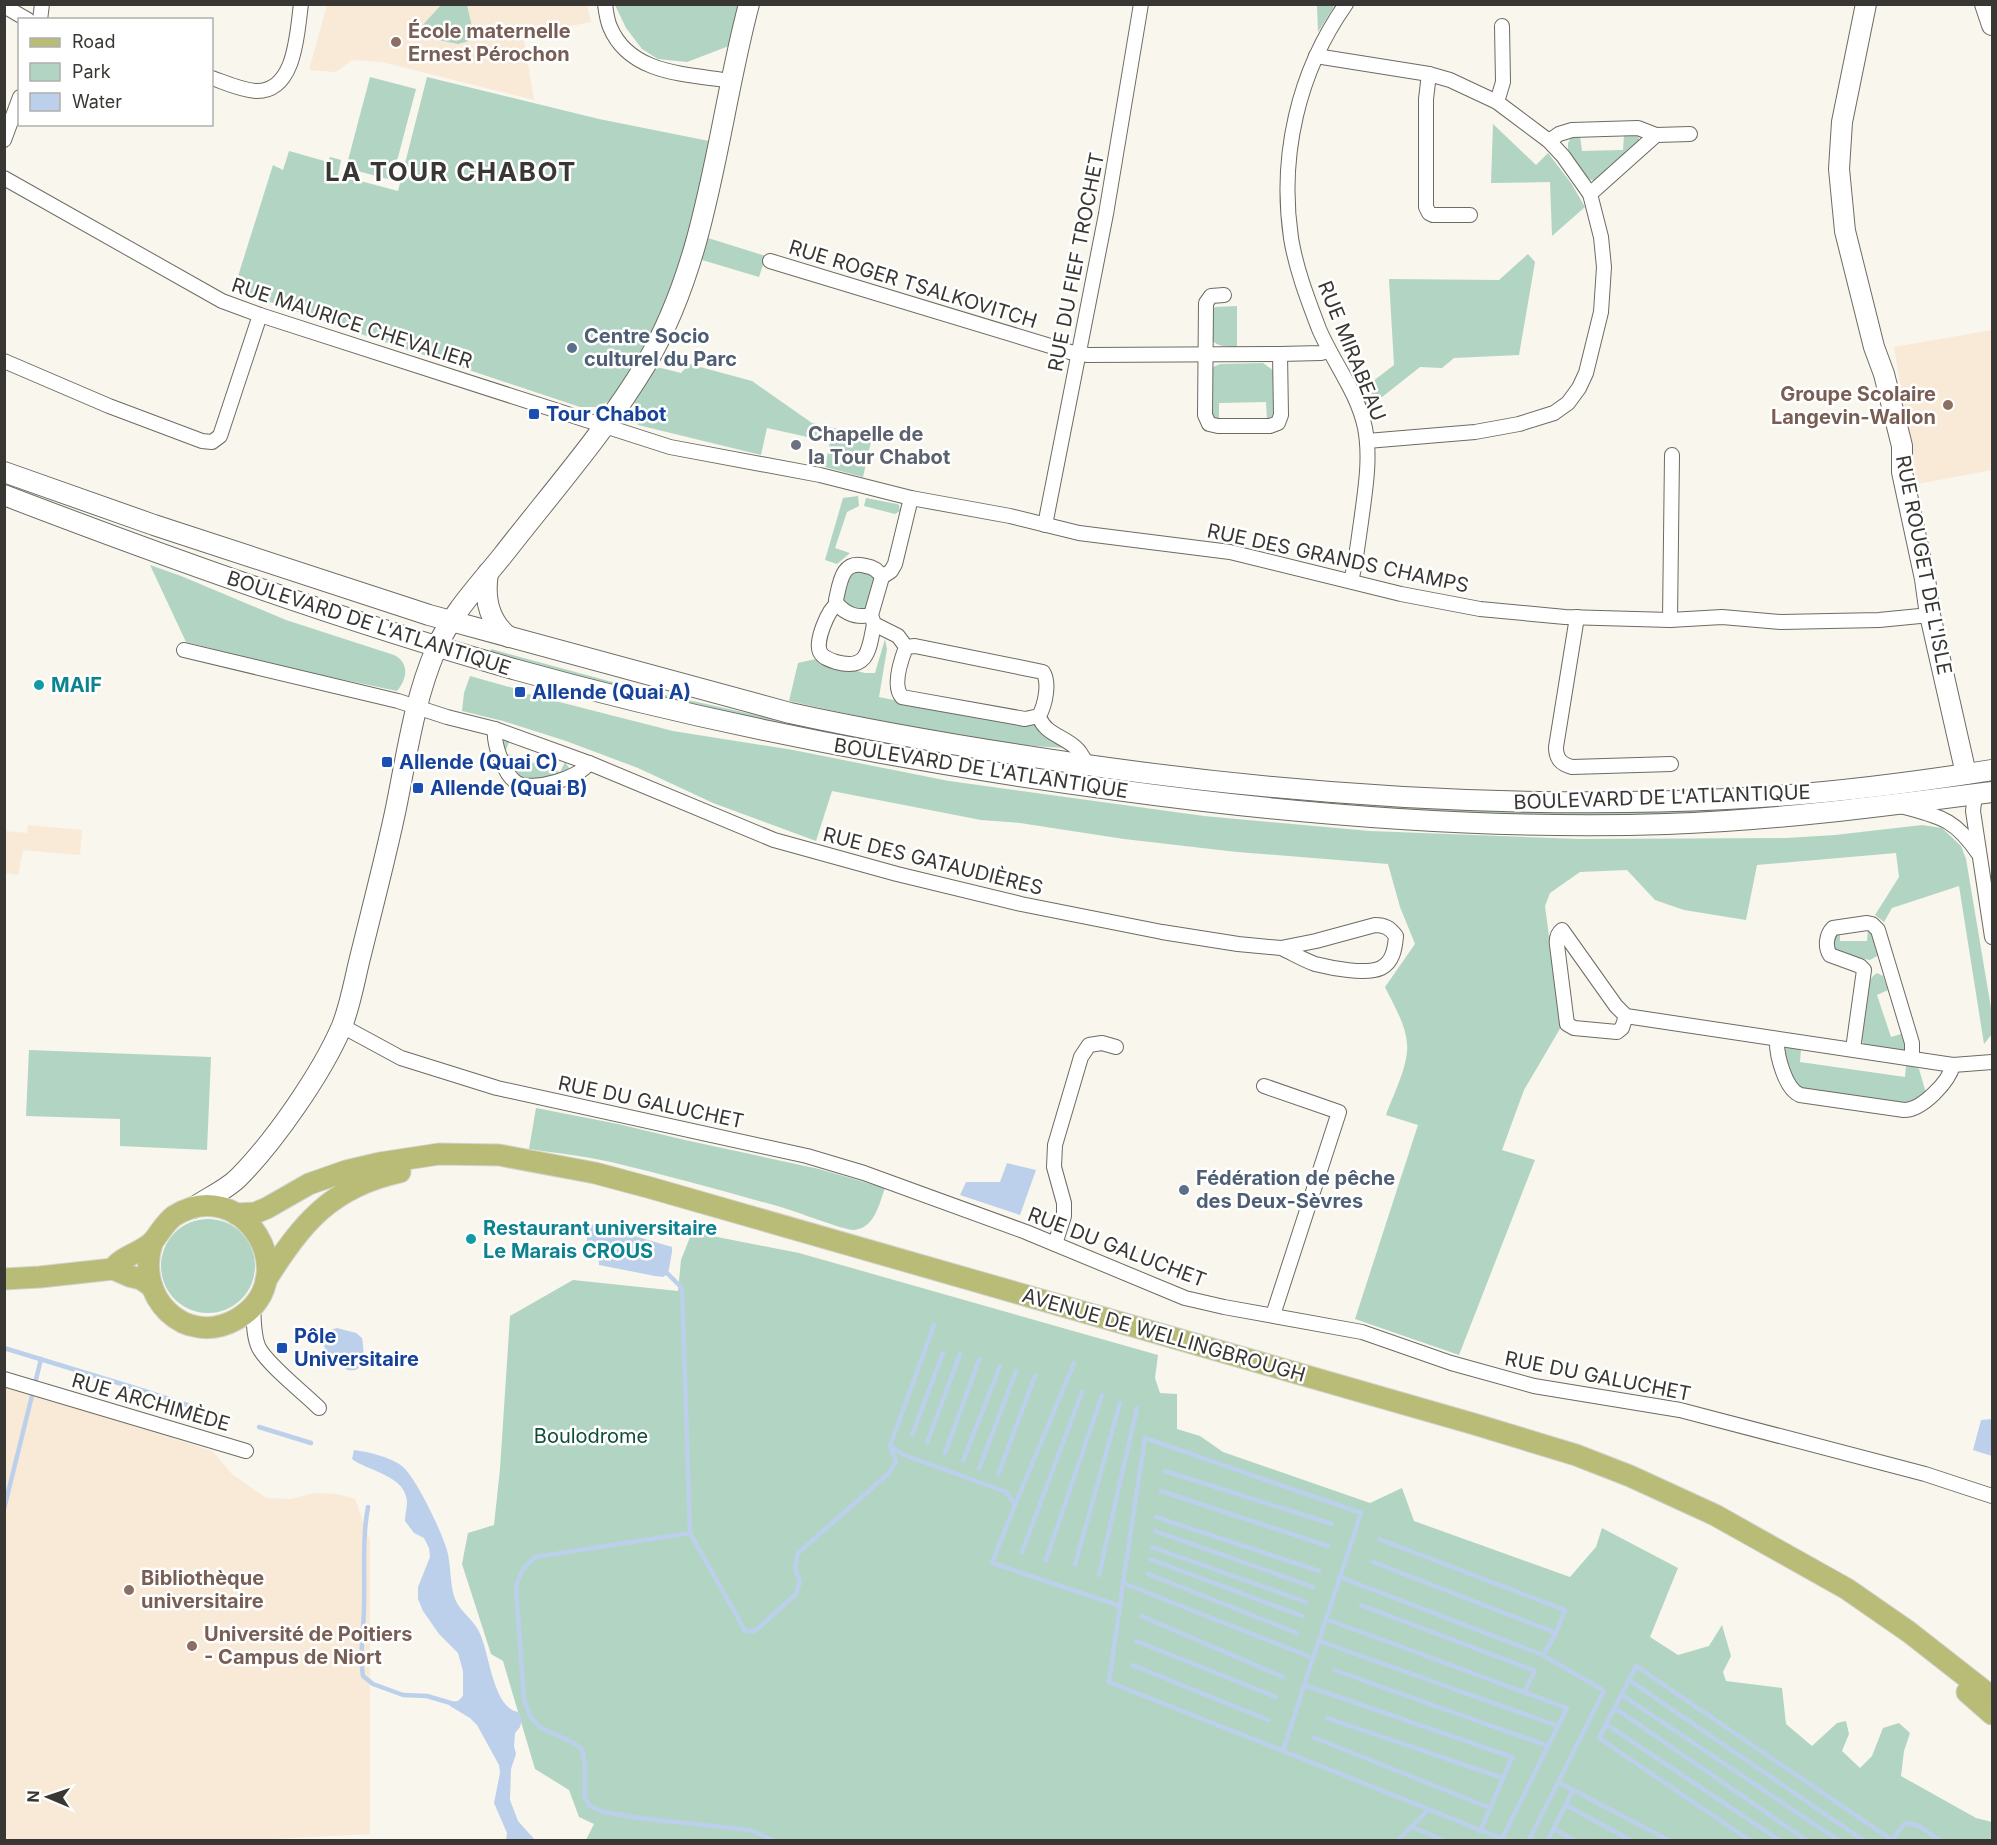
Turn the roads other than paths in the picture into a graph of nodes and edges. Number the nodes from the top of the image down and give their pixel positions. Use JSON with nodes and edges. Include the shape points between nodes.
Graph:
{"nodes":[{"id":1,"x":301,"y":4,"type":"edge"},
{"id":2,"x":604,"y":4,"type":"edge"},
{"id":3,"x":748,"y":4,"type":"edge"},
{"id":4,"x":1141,"y":4,"type":"edge"},
{"id":5,"x":1346,"y":4,"type":"edge"},
{"id":6,"x":1866,"y":4,"type":"edge"},
{"id":7,"x":1984,"y":4,"type":"edge"},
{"id":8,"x":4,"y":6,"type":"edge"},
{"id":9,"x":25,"y":18,"type":"edge"},
{"id":10,"x":1992,"y":25,"type":"edge"},
{"id":11,"x":1502,"y":26,"type":"dead end"},
{"id":12,"x":1316,"y":56,"type":"junction"},
{"id":13,"x":1429,"y":74,"type":"junction"},
{"id":14,"x":213,"y":78,"type":"edge"},
{"id":15,"x":731,"y":81,"type":"junction"},
{"id":16,"x":18,"y":102,"type":"edge"},
{"id":17,"x":1497,"y":102,"type":"junction"},
{"id":18,"x":1690,"y":134,"type":"dead end"},
{"id":19,"x":1656,"y":135,"type":"junction"},
{"id":20,"x":4,"y":140,"type":"edge"},
{"id":21,"x":1548,"y":141,"type":"junction"},
{"id":22,"x":4,"y":178,"type":"edge"},
{"id":23,"x":1590,"y":194,"type":"junction"},
{"id":24,"x":1470,"y":215,"type":"dead end"},
{"id":25,"x":770,"y":261,"type":"dead end"},
{"id":26,"x":1224,"y":295,"type":"dead end"},
{"id":27,"x":260,"y":315,"type":"junction"},
{"id":28,"x":1329,"y":351,"type":"junction"},
{"id":29,"x":1079,"y":353,"type":"junction"},
{"id":30,"x":1205,"y":354,"type":"junction"},
{"id":31,"x":1280,"y":354,"type":"junction"},
{"id":32,"x":4,"y":361,"type":"edge"},
{"id":33,"x":605,"y":425,"type":"junction"},
{"id":34,"x":1367,"y":441,"type":"junction"},
{"id":35,"x":1672,"y":455,"type":"dead end"},
{"id":36,"x":4,"y":472,"type":"edge"},
{"id":37,"x":4,"y":495,"type":"edge"},
{"id":38,"x":911,"y":498,"type":"junction"},
{"id":39,"x":1045,"y":525,"type":"junction"},
{"id":40,"x":488,"y":573,"type":"junction"},
{"id":41,"x":882,"y":577,"type":"junction"},
{"id":42,"x":1351,"y":581,"type":"junction"},
{"id":43,"x":837,"y":604,"type":"junction"},
{"id":44,"x":1930,"y":615,"type":"junction"},
{"id":45,"x":1577,"y":617,"type":"junction"},
{"id":46,"x":872,"y":620,"type":"junction"},
{"id":47,"x":1670,"y":620,"type":"junction"},
{"id":48,"x":451,"y":622,"type":"junction"},
{"id":49,"x":511,"y":638,"type":"junction"},
{"id":50,"x":438,"y":646,"type":"junction"},
{"id":51,"x":906,"y":647,"type":"junction"},
{"id":52,"x":184,"y":650,"type":"dead end"},
{"id":53,"x":417,"y":707,"type":"junction"},
{"id":54,"x":1039,"y":716,"type":"junction"},
{"id":55,"x":495,"y":729,"type":"junction"},
{"id":56,"x":589,"y":763,"type":"junction"},
{"id":57,"x":1671,"y":764,"type":"dead end"},
{"id":58,"x":1087,"y":765,"type":"junction"},
{"id":59,"x":1992,"y":770,"type":"edge"},
{"id":60,"x":1966,"y":774,"type":"junction"},
{"id":61,"x":1984,"y":793,"type":"edge"},
{"id":62,"x":1898,"y":805,"type":"junction"},
{"id":63,"x":1978,"y":853,"type":"junction"},
{"id":64,"x":1988,"y":878,"type":"edge"},
{"id":65,"x":1992,"y":937,"type":"edge"},
{"id":66,"x":1281,"y":948,"type":"junction"},
{"id":67,"x":1887,"y":962,"type":"junction"},
{"id":68,"x":1864,"y":970,"type":"junction"},
{"id":69,"x":1626,"y":1016,"type":"junction"},
{"id":70,"x":342,"y":1026,"type":"junction"},
{"id":71,"x":1777,"y":1039,"type":"junction"},
{"id":72,"x":1116,"y":1047,"type":"dead end"},
{"id":73,"x":1853,"y":1049,"type":"junction"},
{"id":74,"x":1912,"y":1058,"type":"junction"},
{"id":75,"x":1992,"y":1062,"type":"edge"},
{"id":76,"x":1953,"y":1065,"type":"junction"},
{"id":77,"x":1264,"y":1086,"type":"dead end"},
{"id":78,"x":530,"y":1161,"type":"junction"},
{"id":79,"x":236,"y":1180,"type":"junction"},
{"id":80,"x":193,"y":1208,"type":"junction"},
{"id":81,"x":233,"y":1212,"type":"junction"},
{"id":82,"x":153,"y":1241,"type":"junction"},
{"id":83,"x":1055,"y":1244,"type":"junction"},
{"id":84,"x":113,"y":1269,"type":"junction"},
{"id":85,"x":4,"y":1279,"type":"edge"},
{"id":86,"x":266,"y":1281,"type":"junction"},
{"id":87,"x":151,"y":1286,"type":"junction"},
{"id":88,"x":253,"y":1305,"type":"junction"},
{"id":89,"x":1273,"y":1315,"type":"junction"},
{"id":90,"x":8,"y":1380,"type":"edge"},
{"id":91,"x":320,"y":1408,"type":"dead end"},
{"id":92,"x":246,"y":1451,"type":"dead end"},
{"id":93,"x":1992,"y":1496,"type":"edge"},
{"id":94,"x":1782,"y":1553,"type":"junction"},
{"id":95,"x":1992,"y":1697,"type":"edge"},
{"id":96,"x":1992,"y":1714,"type":"edge"}],
"edges":[{"from":1,"to":14,"type":"street","via":[[292,61],[279,83],[263,91]]},
{"from":2,"to":15,"type":"street","via":[[616,38],[636,58],[663,70]]},
{"from":3,"to":15,"type":"main road"},
{"from":4,"to":29,"type":"street","name":"RUE DU FIEF TROCHET"},
{"from":5,"to":12,"type":"street","name":"RUE MIRABEAU"},
{"from":6,"to":44,"type":"main road","name":"RUE ROUGET DE L'ISLE","via":[[1842,122],[1839,168],[1845,231],[1902,446],[1902,472]]},
{"from":7,"to":10,"type":"main road"},
{"from":8,"to":9,"type":"street"},
{"from":11,"to":17,"type":"street","via":[[1503,82]]},
{"from":12,"to":13,"type":"street"},
{"from":12,"to":28,"type":"street","name":"RUE MIRABEAU","via":[[1293,126],[1288,210],[1296,261]]},
{"from":13,"to":17,"type":"street"},
{"from":13,"to":24,"type":"street","via":[[1426,207],[1433,215]]},
{"from":15,"to":33,"type":"main road","via":[[697,241],[683,281],[648,361]]},
{"from":16,"to":20,"type":"street"},
{"from":17,"to":21,"type":"street"},
{"from":18,"to":19,"type":"street"},
{"from":19,"to":21,"type":"street","via":[[1638,128],[1572,130]]},
{"from":19,"to":23,"type":"street"},
{"from":21,"to":23,"type":"street"},
{"from":22,"to":27,"type":"street","name":"RUE MAURICE CHEVALIER","via":[[203,291]]},
{"from":23,"to":34,"type":"street","via":[[1601,237],[1604,288],[1586,373],[1568,403],[1519,424],[1475,432]]},
{"from":25,"to":29,"type":"street","name":"RUE ROGER TSALKOVITCH"},
{"from":26,"to":30,"type":"street","via":[[1211,296],[1206,303]]},
{"from":27,"to":32,"type":"street","via":[[220,436],[212,442],[119,410]]},
{"from":27,"to":33,"type":"street","name":"RUE MAURICE CHEVALIER"},
{"from":28,"to":31,"type":"street","name":"RUE ROGER TSALKOVITCH"},
{"from":28,"to":34,"type":"street","name":"RUE MIRABEAU","via":[[1360,412]]},
{"from":29,"to":30,"type":"street","name":"RUE ROGER TSALKOVITCH"},
{"from":29,"to":39,"type":"street","name":"RUE DU FIEF TROCHET"},
{"from":30,"to":31,"type":"street","name":"RUE ROGER TSALKOVITCH"},
{"from":30,"to":31,"type":"street","via":[[1205,415],[1209,424],[1218,426],[1278,423]]},
{"from":33,"to":38,"type":"street","name":"RUE DES GRANDS CHAMPS","via":[[670,447],[820,475]]},
{"from":33,"to":40,"type":"main road"},
{"from":34,"to":42,"type":"street","name":"RUE MIRABEAU","via":[[1367,477]]},
{"from":35,"to":47,"type":"street"},
{"from":36,"to":48,"type":"main road","name":"BOULEVARD DE L'ATLANTIQUE"},
{"from":37,"to":50,"type":"main road","name":"BOULEVARD DE L'ATLANTIQUE","via":[[251,587]]},
{"from":38,"to":39,"type":"street","name":"RUE DES GRANDS CHAMPS"},
{"from":38,"to":41,"type":"street","via":[[895,564]]},
{"from":39,"to":42,"type":"street","name":"RUE DES GRANDS CHAMPS","via":[[1096,536],[1230,552]]},
{"from":40,"to":48,"type":"main road"},
{"from":40,"to":49,"type":"main road","via":[[487,604],[494,621]]},
{"from":41,"to":43,"type":"street","via":[[868,566],[846,567]]},
{"from":41,"to":46,"type":"street"},
{"from":42,"to":45,"type":"street","name":"RUE DES GRANDS CHAMPS","via":[[1489,611]]},
{"from":43,"to":46,"type":"street","via":[[850,615]]},
{"from":43,"to":46,"type":"street","via":[[826,617],[819,646],[826,658],[850,665],[864,660]]},
{"from":44,"to":47,"type":"street","name":"RUE DES GRANDS CHAMPS","via":[[1879,620]]},
{"from":44,"to":60,"type":"main road","name":"RUE ROUGET DE L'ISLE"},
{"from":45,"to":47,"type":"street","name":"RUE DES GRANDS CHAMPS"},
{"from":45,"to":57,"type":"street","via":[[1556,747],[1558,758],[1572,767]]},
{"from":46,"to":51,"type":"street","via":[[898,636]]},
{"from":48,"to":49,"type":"main road","name":"BOULEVARD DE L'ATLANTIQUE"},
{"from":48,"to":50,"type":"main road"},
{"from":49,"to":58,"type":"main road","name":"BOULEVARD DE L'ATLANTIQUE","via":[[822,720]]},
{"from":50,"to":53,"type":"main road"},
{"from":50,"to":62,"type":"main road","name":"BOULEVARD DE L'ATLANTIQUE","via":[[593,690],[829,744],[1020,777],[1215,803],[1394,819],[1570,825],[1765,819]]},
{"from":51,"to":54,"type":"street","via":[[1043,672],[1047,681]]},
{"from":51,"to":54,"type":"street","via":[[897,685],[902,697],[1025,719]]},
{"from":52,"to":53,"type":"street","name":"RUE DES GATAUDIÈRES"},
{"from":53,"to":55,"type":"street","name":"RUE DES GATAUDIÈRES"},
{"from":53,"to":70,"type":"main road"},
{"from":54,"to":58,"type":"street","via":[[1043,725],[1077,748]]},
{"from":55,"to":56,"type":"street","name":"RUE DES GATAUDIÈRES"},
{"from":55,"to":56,"type":"street","via":[[495,746],[509,773],[521,785],[532,787],[569,777]]},
{"from":56,"to":66,"type":"street","name":"RUE DES GATAUDIÈRES","via":[[774,840],[897,874],[1091,919]]},
{"from":58,"to":60,"type":"main road","name":"BOULEVARD DE L'ATLANTIQUE","via":[[1331,792],[1548,803],[1755,798]]},
{"from":59,"to":60,"type":"main road","name":"BOULEVARD DE L'ATLANTIQUE"},
{"from":61,"to":62,"type":"main road","name":"BOULEVARD DE L'ATLANTIQUE"},
{"from":61,"to":63,"type":"street","via":[[1973,811]]},
{"from":62,"to":63,"type":"street","via":[[1947,820]]},
{"from":63,"to":64,"type":"street"},
{"from":64,"to":65,"type":"street"},
{"from":66,"to":66,"type":"street","name":"RUE DES GATAUDIÈRES","via":[[1375,925],[1391,929],[1396,936],[1390,961],[1370,971],[1314,963]]},
{"from":67,"to":68,"type":"street"},
{"from":67,"to":68,"type":"street","via":[[1878,930],[1872,924],[1833,928],[1828,937],[1828,952]]},
{"from":67,"to":74,"type":"street","via":[[1912,1043]]},
{"from":68,"to":73,"type":"street"},
{"from":69,"to":69,"type":"street","via":[[1562,930],[1559,932],[1556,937],[1567,1024],[1617,1032]]},
{"from":69,"to":71,"type":"street"},
{"from":70,"to":79,"type":"main road","via":[[297,1103]]},
{"from":70,"to":83,"type":"street","name":"RUE DU GALUCHET","via":[[401,1058],[497,1088],[807,1156],[864,1173]]},
{"from":71,"to":73,"type":"street"},
{"from":71,"to":76,"type":"street","via":[[1777,1055],[1792,1090],[1800,1095],[1914,1110],[1945,1081]]},
{"from":72,"to":83,"type":"street","via":[[1089,1045],[1081,1057],[1055,1145],[1054,1167],[1064,1216]]},
{"from":73,"to":74,"type":"street"},
{"from":74,"to":76,"type":"street"},
{"from":75,"to":76,"type":"street"},
{"from":77,"to":89,"type":"street","via":[[1339,1112]]},
{"from":78,"to":81,"type":"main road","via":[[473,1153],[380,1162],[323,1178],[255,1213]]},
{"from":78,"to":86,"type":"main road","via":[[439,1165],[365,1182],[316,1214]]},
{"from":78,"to":94,"type":"main road","name":"AVENUE DE WELLINGBROUGH","via":[[651,1188],[1576,1455],[1715,1515]]},
{"from":79,"to":80,"type":"main road"},
{"from":79,"to":81,"type":"main road"},
{"from":80,"to":81,"type":"main road","via":[[211,1206]]},
{"from":80,"to":82,"type":"main road","via":[[164,1224]]},
{"from":81,"to":86,"type":"main road","via":[[254,1228],[264,1247]]},
{"from":82,"to":84,"type":"main road"},
{"from":82,"to":87,"type":"main road","via":[[147,1263]]},
{"from":83,"to":89,"type":"street","name":"RUE DU GALUCHET","via":[[1185,1298]]},
{"from":84,"to":85,"type":"main road"},
{"from":84,"to":87,"type":"main road"},
{"from":86,"to":88,"type":"main road"},
{"from":87,"to":88,"type":"main road","via":[[170,1314],[190,1324],[213,1326],[235,1320]]},
{"from":88,"to":91,"type":"street","via":[[259,1348]]},
{"from":89,"to":93,"type":"street","name":"RUE DU GALUCHET","via":[[1362,1332],[1534,1386],[1680,1410],[1925,1474]]},
{"from":90,"to":92,"type":"street","name":"RUE ARCHIMÈDE"},
{"from":94,"to":95,"type":"main road","name":"AVENUE DE WELLINGBROUGH","via":[[1847,1589]]},
{"from":94,"to":96,"type":"main road","name":"AVENUE DE WELLINGBROUGH","via":[[1899,1637]]}]}
